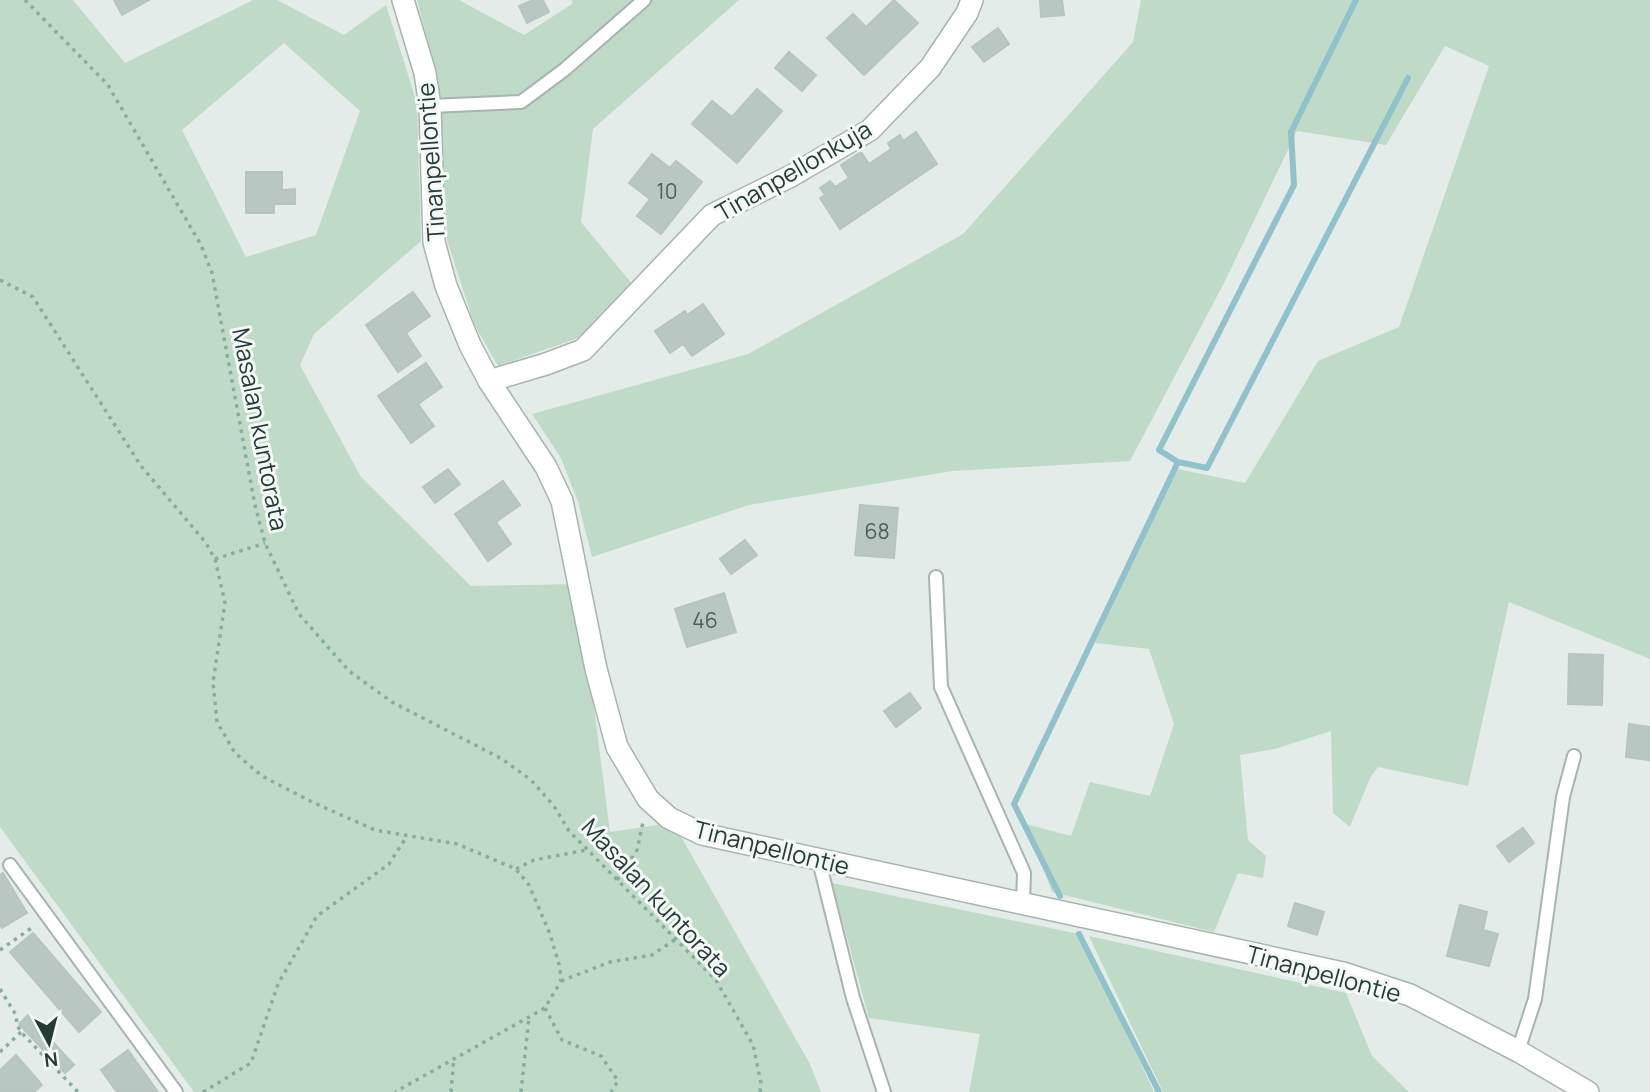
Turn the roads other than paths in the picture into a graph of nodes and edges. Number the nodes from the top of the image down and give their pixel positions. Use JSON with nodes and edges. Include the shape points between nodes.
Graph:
{"nodes":[{"id":1,"x":403,"y":0,"type":"edge"},
{"id":2,"x":643,"y":0,"type":"edge"},
{"id":3,"x":972,"y":0,"type":"edge"},
{"id":4,"x":430,"y":106,"type":"junction"},
{"id":5,"x":489,"y":381,"type":"junction"},
{"id":6,"x":936,"y":577,"type":"dead end"},
{"id":7,"x":1574,"y":756,"type":"dead end"},
{"id":8,"x":819,"y":861,"type":"junction"},
{"id":9,"x":10,"y":865,"type":"dead end"},
{"id":10,"x":1023,"y":905,"type":"junction"},
{"id":11,"x":1518,"y":1051,"type":"junction"},
{"id":12,"x":176,"y":1092,"type":"edge"},
{"id":13,"x":884,"y":1092,"type":"edge"},
{"id":14,"x":1588,"y":1092,"type":"edge"}],
"edges":[{"from":1,"to":4,"type":"street","name":"Tinanpellontie"},
{"from":2,"to":4,"type":"lane","via":[[521,102]]},
{"from":3,"to":5,"type":"street","name":"Tinanpellonkuja","via":[[930,68],[870,130],[712,215],[583,350]]},
{"from":4,"to":5,"type":"street","name":"Tinanpellontie","via":[[434,242],[470,345]]},
{"from":5,"to":8,"type":"street","name":"Tinanpellontie","via":[[546,467],[562,501],[617,747],[648,799],[669,818],[702,834]]},
{"from":6,"to":10,"type":"lane","via":[[941,687],[1024,873]]},
{"from":7,"to":11,"type":"lane","via":[[1563,797],[1535,999]]},
{"from":8,"to":10,"type":"street","name":"Tinanpellontie"},
{"from":8,"to":13,"type":"lane","via":[[853,998]]},
{"from":9,"to":12,"type":"lane"},
{"from":10,"to":11,"type":"street","name":"Tinanpellontie","via":[[1343,973],[1410,995]]},
{"from":11,"to":14,"type":"street","name":"Tinanpellontie"}]}
